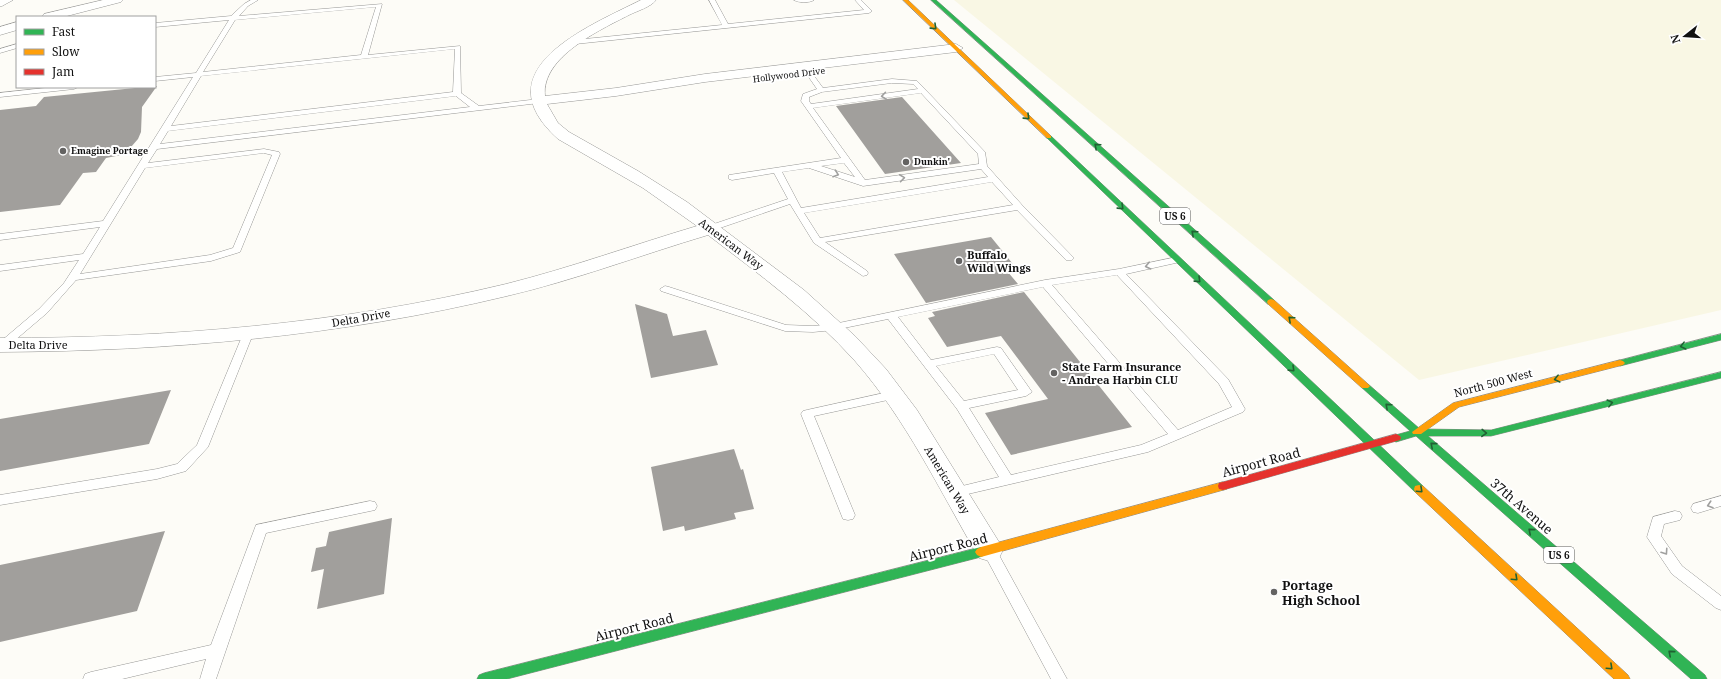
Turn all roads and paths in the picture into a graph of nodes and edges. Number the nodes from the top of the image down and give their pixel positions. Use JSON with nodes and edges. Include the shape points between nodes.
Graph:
{"nodes":[{"id":1,"x":117,"y":0,"type":"edge"},
{"id":2,"x":255,"y":0,"type":"edge"},
{"id":3,"x":650,"y":0,"type":"edge"},
{"id":4,"x":712,"y":0,"type":"edge"},
{"id":5,"x":797,"y":0,"type":"edge"},
{"id":6,"x":810,"y":0,"type":"edge"},
{"id":7,"x":858,"y":0,"type":"edge"},
{"id":8,"x":905,"y":0,"type":"edge"},
{"id":9,"x":933,"y":0,"type":"edge"},
{"id":10,"x":52,"y":16,"type":"edge"},
{"id":11,"x":234,"y":18,"type":"junction"},
{"id":12,"x":156,"y":25,"type":"edge"},
{"id":13,"x":16,"y":26,"type":"edge"},
{"id":14,"x":726,"y":26,"type":"junction"},
{"id":15,"x":0,"y":31,"type":"edge"},
{"id":16,"x":575,"y":42,"type":"junction"},
{"id":17,"x":16,"y":46,"type":"edge"},
{"id":18,"x":0,"y":51,"type":"edge"},
{"id":19,"x":959,"y":51,"type":"junction"},
{"id":20,"x":364,"y":57,"type":"junction"},
{"id":21,"x":806,"y":69,"type":"junction"},
{"id":22,"x":199,"y":74,"type":"junction"},
{"id":23,"x":156,"y":79,"type":"edge"},
{"id":24,"x":65,"y":88,"type":"edge"},
{"id":25,"x":821,"y":90,"type":"junction"},
{"id":26,"x":922,"y":91,"type":"junction"},
{"id":27,"x":457,"y":94,"type":"junction"},
{"id":28,"x":0,"y":95,"type":"edge"},
{"id":29,"x":539,"y":101,"type":"junction"},
{"id":30,"x":809,"y":106,"type":"junction"},
{"id":31,"x":478,"y":109,"type":"junction"},
{"id":32,"x":166,"y":129,"type":"junction"},
{"id":33,"x":154,"y":147,"type":"junction"},
{"id":34,"x":845,"y":160,"type":"junction"},
{"id":35,"x":809,"y":165,"type":"junction"},
{"id":36,"x":143,"y":166,"type":"junction"},
{"id":37,"x":983,"y":166,"type":"junction"},
{"id":38,"x":777,"y":170,"type":"junction"},
{"id":39,"x":732,"y":176,"type":"dead end"},
{"id":40,"x":994,"y":179,"type":"junction"},
{"id":41,"x":864,"y":184,"type":"junction"},
{"id":42,"x":793,"y":200,"type":"junction"},
{"id":43,"x":1019,"y":206,"type":"junction"},
{"id":44,"x":798,"y":211,"type":"junction"},
{"id":45,"x":106,"y":223,"type":"junction"},
{"id":46,"x":711,"y":228,"type":"junction"},
{"id":47,"x":0,"y":237,"type":"edge"},
{"id":48,"x":817,"y":241,"type":"junction"},
{"id":49,"x":86,"y":256,"type":"junction"},
{"id":50,"x":1069,"y":258,"type":"dead end"},
{"id":51,"x":1177,"y":260,"type":"junction"},
{"id":52,"x":0,"y":268,"type":"edge"},
{"id":53,"x":1119,"y":272,"type":"junction"},
{"id":54,"x":863,"y":273,"type":"dead end"},
{"id":55,"x":72,"y":278,"type":"junction"},
{"id":56,"x":1045,"y":283,"type":"junction"},
{"id":57,"x":664,"y":289,"type":"dead end"},
{"id":58,"x":891,"y":315,"type":"junction"},
{"id":59,"x":834,"y":327,"type":"junction"},
{"id":60,"x":248,"y":334,"type":"junction"},
{"id":61,"x":1721,"y":337,"type":"edge"},
{"id":62,"x":1,"y":345,"type":"edge"},
{"id":63,"x":928,"y":364,"type":"junction"},
{"id":64,"x":1721,"y":375,"type":"edge"},
{"id":65,"x":893,"y":395,"type":"junction"},
{"id":66,"x":961,"y":406,"type":"junction"},
{"id":67,"x":1417,"y":432,"type":"junction"},
{"id":68,"x":1176,"y":436,"type":"junction"},
{"id":69,"x":1371,"y":444,"type":"junction"},
{"id":70,"x":1007,"y":479,"type":"junction"},
{"id":71,"x":955,"y":492,"type":"junction"},
{"id":72,"x":0,"y":500,"type":"edge"},
{"id":73,"x":1721,"y":501,"type":"edge"},
{"id":74,"x":370,"y":506,"type":"dead end"},
{"id":75,"x":1698,"y":508,"type":"dead end"},
{"id":76,"x":848,"y":515,"type":"dead end"},
{"id":77,"x":1675,"y":516,"type":"dead end"},
{"id":78,"x":989,"y":550,"type":"junction"},
{"id":79,"x":1721,"y":604,"type":"edge"},
{"id":80,"x":217,"y":650,"type":"junction"},
{"id":81,"x":91,"y":679,"type":"edge"},
{"id":82,"x":208,"y":679,"type":"edge"},
{"id":83,"x":484,"y":679,"type":"edge"},
{"id":84,"x":1059,"y":679,"type":"edge"},
{"id":85,"x":1623,"y":679,"type":"edge"},
{"id":86,"x":1700,"y":679,"type":"edge"}],
"edges":[{"from":1,"to":10,"type":"street"},
{"from":2,"to":11,"type":"lane","via":[[246,5]]},
{"from":3,"to":16,"type":"street","name":"American Way"},
{"from":4,"to":14,"type":"lane"},
{"from":5,"to":6,"type":"lane"},
{"from":7,"to":14,"type":"lane","via":[[869,12]]},
{"from":8,"to":19,"type":"main road","name":"US 6","number":"US 6","one_way":true},
{"from":67,"to":9,"type":"main road","number":"US 6","one_way":true},
{"from":11,"to":12,"type":"lane"},
{"from":11,"to":20,"type":"lane","via":[[380,5]]},
{"from":11,"to":22,"type":"lane"},
{"from":13,"to":15,"type":"street"},
{"from":14,"to":16,"type":"lane"},
{"from":16,"to":29,"type":"street","name":"American Way","via":[[555,56],[544,68],[537,85]]},
{"from":17,"to":18,"type":"lane"},
{"from":19,"to":21,"type":"street","name":"Hollywood Drive"},
{"from":19,"to":51,"type":"main road","name":"US 6","number":"US 6","one_way":true},
{"from":20,"to":22,"type":"lane"},
{"from":20,"to":27,"type":"lane","via":[[458,47]]},
{"from":21,"to":25,"type":"lane"},
{"from":21,"to":29,"type":"street","name":"Hollywood Drive","via":[[708,85]]},
{"from":22,"to":23,"type":"lane"},
{"from":22,"to":32,"type":"lane"},
{"from":24,"to":28,"type":"lane"},
{"from":25,"to":26,"type":"lane","via":[[908,81],[915,82]]},
{"from":25,"to":30,"type":"lane","via":[[806,96],[805,101]]},
{"from":26,"to":30,"type":"lane","one_way":true},
{"from":26,"to":37,"type":"lane","via":[[982,154]]},
{"from":27,"to":31,"type":"lane"},
{"from":27,"to":32,"type":"lane"},
{"from":29,"to":31,"type":"lane"},
{"from":29,"to":46,"type":"street","name":"American Way","via":[[543,116],[562,135],[625,170]]},
{"from":30,"to":34,"type":"lane"},
{"from":31,"to":33,"type":"lane"},
{"from":32,"to":33,"type":"lane"},
{"from":33,"to":36,"type":"lane"},
{"from":34,"to":35,"type":"lane"},
{"from":34,"to":41,"type":"lane"},
{"from":35,"to":38,"type":"lane"},
{"from":35,"to":41,"type":"lane","one_way":true},
{"from":36,"to":45,"type":"lane"},
{"from":36,"to":55,"type":"lane","via":[[264,151],[276,154],[237,250],[211,258]]},
{"from":37,"to":40,"type":"lane"},
{"from":41,"to":37,"type":"lane","one_way":true},
{"from":38,"to":39,"type":"lane"},
{"from":38,"to":42,"type":"lane"},
{"from":40,"to":43,"type":"lane"},
{"from":40,"to":44,"type":"lane"},
{"from":42,"to":44,"type":"lane"},
{"from":42,"to":46,"type":"lane"},
{"from":43,"to":48,"type":"lane"},
{"from":43,"to":50,"type":"lane"},
{"from":44,"to":48,"type":"lane"},
{"from":45,"to":47,"type":"lane"},
{"from":45,"to":49,"type":"lane"},
{"from":46,"to":59,"type":"street","name":"American Way","via":[[803,299]]},
{"from":46,"to":60,"type":"street","name":"Delta Drive","via":[[589,267],[506,290],[329,324]]},
{"from":48,"to":54,"type":"lane"},
{"from":49,"to":52,"type":"lane"},
{"from":49,"to":55,"type":"lane"},
{"from":51,"to":53,"type":"lane","one_way":true},
{"from":51,"to":69,"type":"main road","name":"US 6","number":"US 6","one_way":true},
{"from":53,"to":56,"type":"lane"},
{"from":53,"to":68,"type":"lane","via":[[1224,382],[1239,409]]},
{"from":55,"to":62,"type":"lane","via":[[43,311]]},
{"from":56,"to":58,"type":"lane"},
{"from":56,"to":68,"type":"lane"},
{"from":57,"to":59,"type":"lane","via":[[785,328],[813,330]]},
{"from":58,"to":59,"type":"lane"},
{"from":58,"to":63,"type":"lane"},
{"from":59,"to":65,"type":"street","name":"American Way"},
{"from":60,"to":62,"type":"street","name":"Delta Drive","via":[[77,346]]},
{"from":60,"to":72,"type":"lane","via":[[202,447],[181,468]]},
{"from":61,"to":67,"type":"main road","name":"North 500 West","one_way":true,"via":[[1456,404]]},
{"from":63,"to":66,"type":"lane"},
{"from":63,"to":66,"type":"lane","via":[[997,350],[1026,392]]},
{"from":67,"to":64,"type":"main road","one_way":true,"via":[[1491,433]]},
{"from":65,"to":71,"type":"street","name":"American Way","via":[[913,422]]},
{"from":65,"to":76,"type":"lane","via":[[807,414]]},
{"from":66,"to":70,"type":"lane"},
{"from":67,"to":69,"type":"main road","name":"Airport Road"},
{"from":86,"to":67,"type":"main road","name":"37th Avenue","number":"US 6","one_way":true},
{"from":68,"to":70,"type":"lane","via":[[1144,449]]},
{"from":69,"to":78,"type":"main road","name":"Airport Road"},
{"from":69,"to":85,"type":"main road","number":"US 6","one_way":true},
{"from":70,"to":71,"type":"lane"},
{"from":71,"to":78,"type":"street","name":"American Way"},
{"from":73,"to":75,"type":"lane","one_way":true},
{"from":74,"to":80,"type":"lane","via":[[261,529]]},
{"from":77,"to":79,"type":"lane","one_way":true,"via":[[1658,521],[1654,537],[1677,570]]},
{"from":78,"to":83,"type":"main road","name":"Airport Road"},
{"from":78,"to":84,"type":"lane"},
{"from":80,"to":81,"type":"lane"},
{"from":80,"to":82,"type":"lane"}]}
